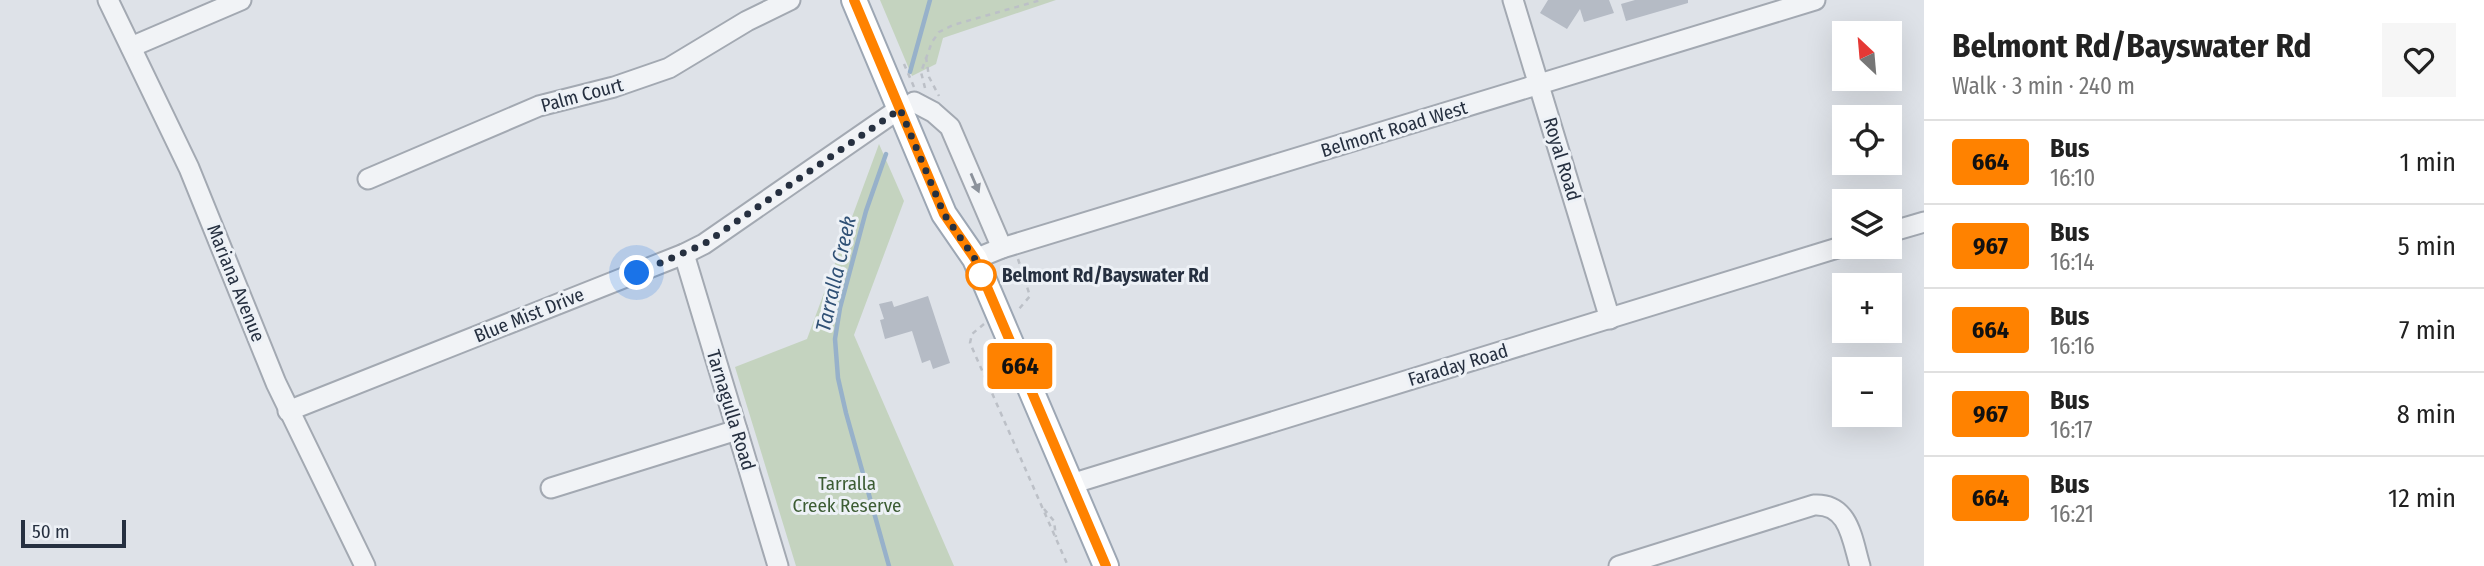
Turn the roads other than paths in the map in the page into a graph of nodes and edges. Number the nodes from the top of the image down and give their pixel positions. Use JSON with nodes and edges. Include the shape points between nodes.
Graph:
{"nodes":[{"id":1,"x":108,"y":0,"type":"edge"},
{"id":2,"x":241,"y":0,"type":"edge"},
{"id":3,"x":790,"y":0,"type":"edge"},
{"id":4,"x":854,"y":0,"type":"edge"},
{"id":5,"x":871,"y":0,"type":"edge"},
{"id":6,"x":1513,"y":0,"type":"edge"},
{"id":7,"x":1815,"y":0,"type":"edge"},
{"id":8,"x":131,"y":47,"type":"junction"},
{"id":9,"x":1539,"y":85,"type":"junction"},
{"id":10,"x":914,"y":98,"type":"junction"},
{"id":11,"x":368,"y":178,"type":"dead end"},
{"id":12,"x":1924,"y":222,"type":"edge"},
{"id":13,"x":1902,"y":228,"type":"edge"},
{"id":14,"x":1002,"y":248,"type":"junction"},
{"id":15,"x":1832,"y":250,"type":"edge"},
{"id":16,"x":684,"y":254,"type":"junction"},
{"id":17,"x":975,"y":259,"type":"junction"},
{"id":18,"x":1610,"y":318,"type":"junction"},
{"id":19,"x":288,"y":411,"type":"junction"},
{"id":20,"x":737,"y":430,"type":"junction"},
{"id":21,"x":1070,"y":484,"type":"junction"},
{"id":22,"x":551,"y":488,"type":"dead end"},
{"id":23,"x":1645,"y":562,"type":"edge"},
{"id":24,"x":365,"y":566,"type":"edge"},
{"id":25,"x":778,"y":566,"type":"edge"},
{"id":26,"x":1105,"y":566,"type":"edge"},
{"id":27,"x":1619,"y":566,"type":"edge"},
{"id":28,"x":1860,"y":566,"type":"edge"}],
"edges":[{"from":1,"to":8,"type":"street","name":"Mariana Avenue"},
{"from":2,"to":8,"type":"street"},
{"from":3,"to":11,"type":"street","name":"Palm Court","via":[[669,68],[539,106]]},
{"from":4,"to":10,"type":"main road"},
{"from":5,"to":10,"type":"main road"},
{"from":6,"to":9,"type":"street","name":"Royal Road"},
{"from":7,"to":9,"type":"street","name":"Belmont Road West"},
{"from":8,"to":19,"type":"street","name":"Mariana Avenue","via":[[189,168]]},
{"from":9,"to":14,"type":"street","name":"Belmont Road West"},
{"from":9,"to":18,"type":"street","name":"Royal Road"},
{"from":10,"to":14,"type":"street","one_way":true,"via":[[950,120]]},
{"from":10,"to":16,"type":"street","name":"Blue Mist Drive"},
{"from":10,"to":17,"type":"main road","via":[[944,214]]},
{"from":12,"to":13,"type":"street"},
{"from":14,"to":17,"type":"street","name":"Belmont Road West"},
{"from":15,"to":18,"type":"street","name":"Faraday Road"},
{"from":16,"to":19,"type":"street","name":"Blue Mist Drive"},
{"from":16,"to":20,"type":"street","name":"Tarnagulla Road"},
{"from":17,"to":21,"type":"main road"},
{"from":18,"to":21,"type":"street","name":"Faraday Road"},
{"from":19,"to":24,"type":"street","name":"Mariana Avenue"},
{"from":20,"to":22,"type":"street"},
{"from":20,"to":25,"type":"street","name":"Tarnagulla Road"},
{"from":21,"to":26,"type":"main road"},
{"from":23,"to":27,"type":"street"},
{"from":23,"to":28,"type":"street","via":[[1824,505],[1841,514],[1847,524]]}]}
